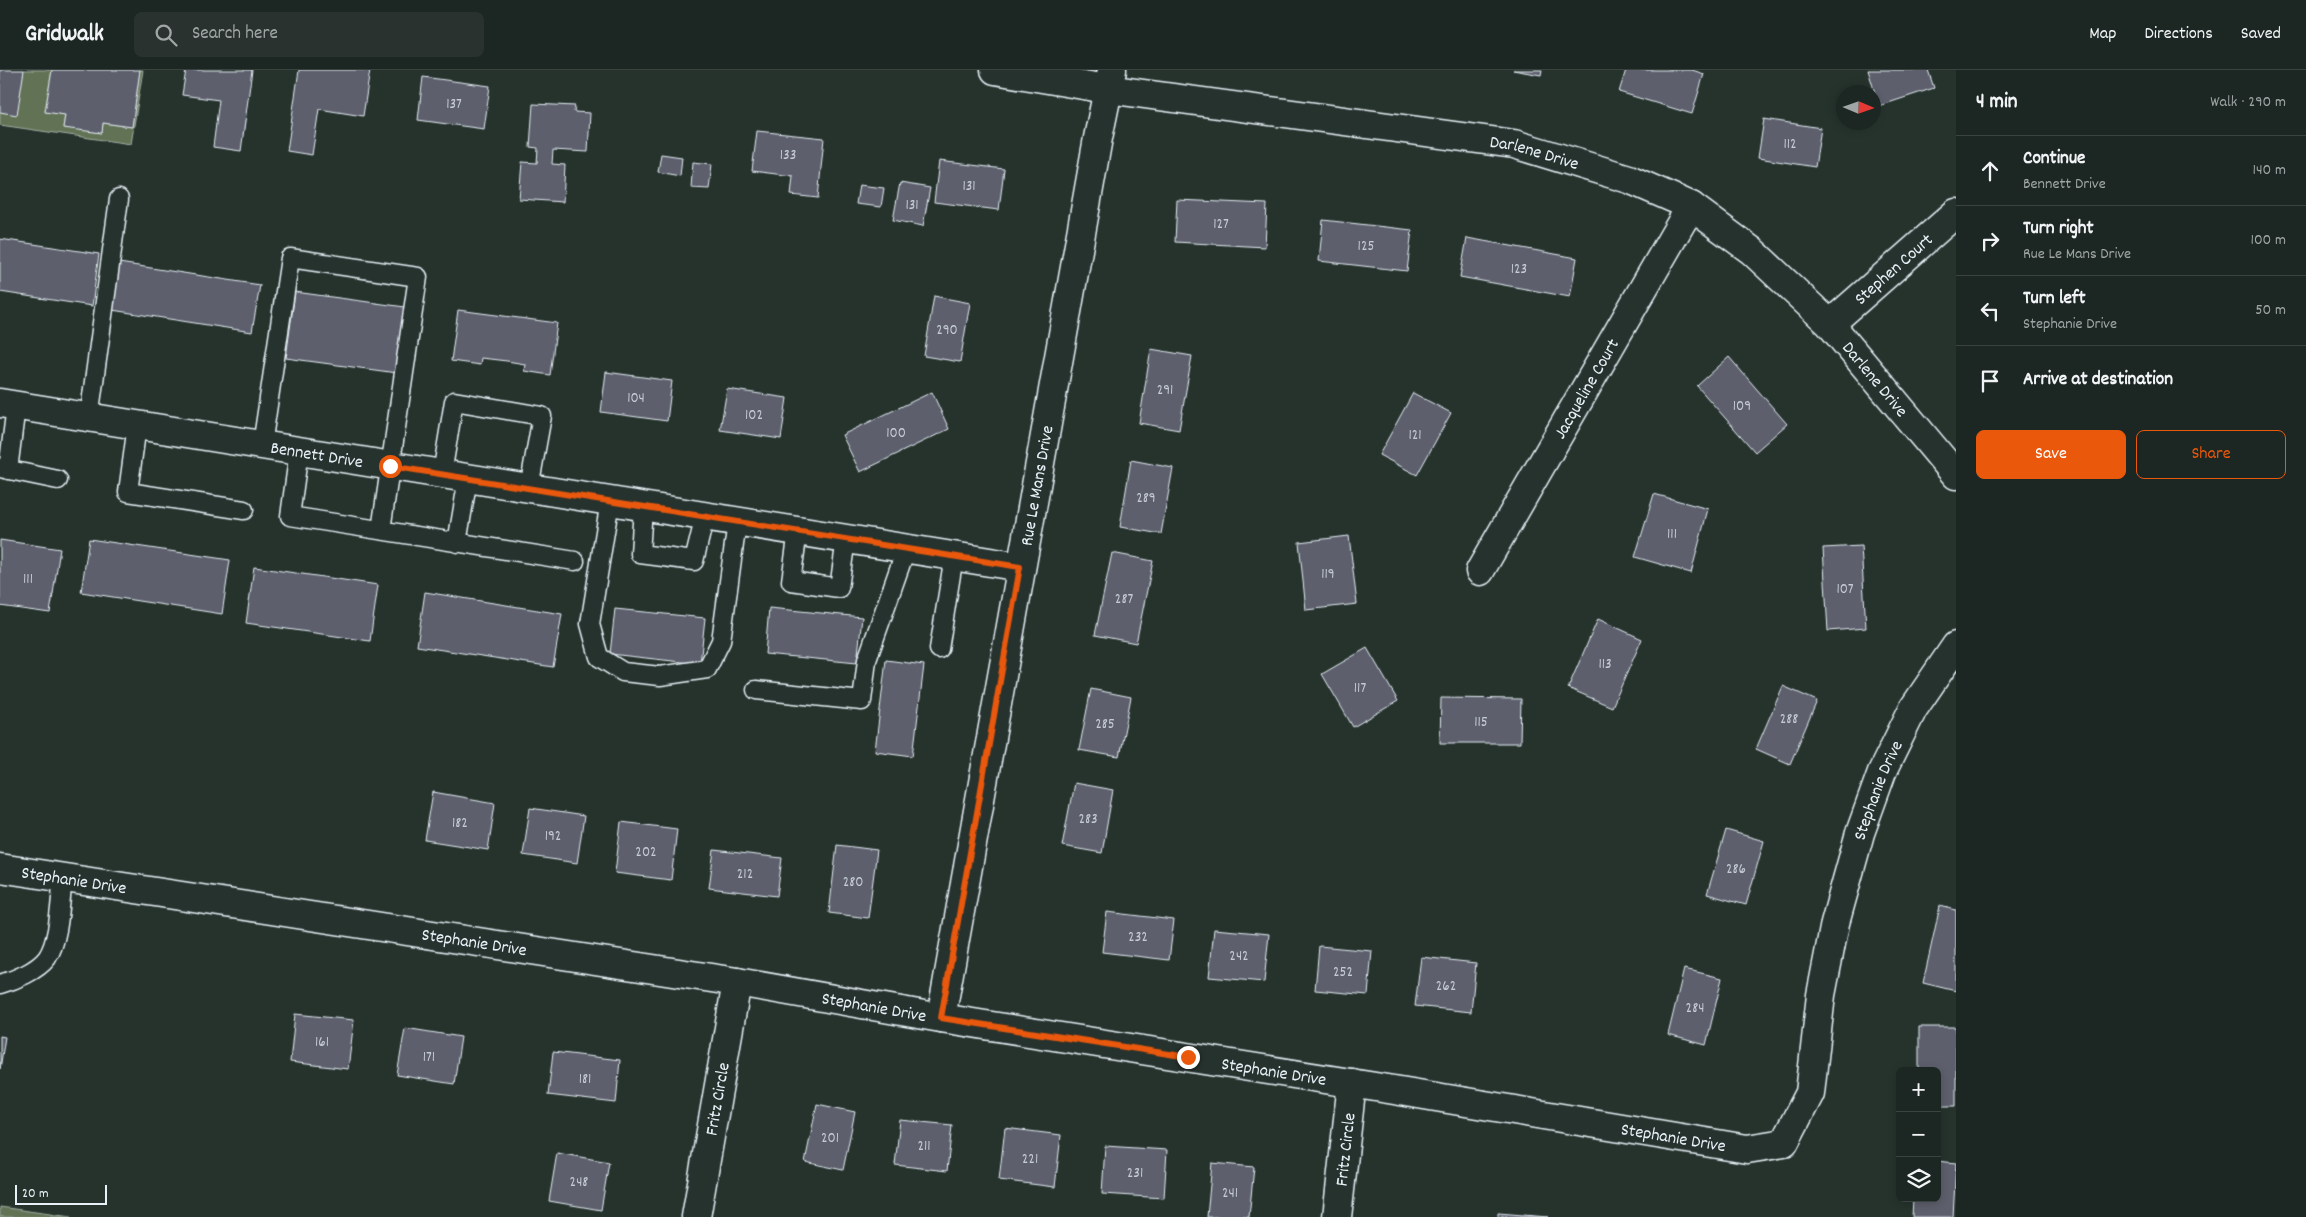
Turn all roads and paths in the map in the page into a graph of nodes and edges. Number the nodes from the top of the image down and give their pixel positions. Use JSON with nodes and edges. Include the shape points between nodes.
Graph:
{"nodes":[{"id":1,"x":995,"y":70,"type":"edge"},
{"id":2,"x":1109,"y":80,"type":"edge"},
{"id":3,"x":119,"y":199,"type":"dead end"},
{"id":4,"x":1691,"y":206,"type":"junction"},
{"id":5,"x":1956,"y":213,"type":"edge"},
{"id":6,"x":1830,"y":324,"type":"junction"},
{"id":7,"x":8,"y":405,"type":"edge"},
{"id":8,"x":89,"y":418,"type":"junction"},
{"id":9,"x":136,"y":425,"type":"junction"},
{"id":10,"x":262,"y":445,"type":"junction"},
{"id":11,"x":298,"y":451,"type":"junction"},
{"id":12,"x":390,"y":466,"type":"junction"},
{"id":13,"x":4,"y":469,"type":"edge"},
{"id":14,"x":1956,"y":475,"type":"edge"},
{"id":15,"x":455,"y":476,"type":"junction"},
{"id":16,"x":58,"y":480,"type":"dead end"},
{"id":17,"x":530,"y":488,"type":"junction"},
{"id":18,"x":610,"y":502,"type":"junction"},
{"id":19,"x":643,"y":507,"type":"junction"},
{"id":20,"x":244,"y":510,"type":"dead end"},
{"id":21,"x":705,"y":516,"type":"junction"},
{"id":22,"x":737,"y":522,"type":"junction"},
{"id":23,"x":380,"y":530,"type":"junction"},
{"id":24,"x":798,"y":531,"type":"junction"},
{"id":25,"x":846,"y":539,"type":"junction"},
{"id":26,"x":457,"y":542,"type":"junction"},
{"id":27,"x":906,"y":549,"type":"junction"},
{"id":28,"x":954,"y":556,"type":"junction"},
{"id":29,"x":575,"y":561,"type":"dead end"},
{"id":30,"x":1020,"y":567,"type":"junction"},
{"id":31,"x":1480,"y":571,"type":"dead end"},
{"id":32,"x":1956,"y":646,"type":"edge"},
{"id":33,"x":939,"y":649,"type":"dead end"},
{"id":34,"x":756,"y":690,"type":"dead end"},
{"id":35,"x":0,"y":868,"type":"edge"},
{"id":36,"x":63,"y":878,"type":"junction"},
{"id":37,"x":737,"y":982,"type":"junction"},
{"id":38,"x":0,"y":984,"type":"edge"},
{"id":39,"x":941,"y":1018,"type":"junction"},
{"id":40,"x":1352,"y":1083,"type":"junction"},
{"id":41,"x":696,"y":1217,"type":"edge"},
{"id":42,"x":1337,"y":1217,"type":"edge"}],
"edges":[{"from":1,"to":2,"type":"street","name":"Darlene Drive"},
{"from":2,"to":4,"type":"street","name":"Darlene Drive","via":[[1514,144],[1629,179]]},
{"from":2,"to":30,"type":"street","name":"Rue Le Mans Drive"},
{"from":3,"to":8,"type":"lane"},
{"from":4,"to":6,"type":"street","name":"Darlene Drive","via":[[1752,251]]},
{"from":4,"to":31,"type":"street","name":"Jacqueline Court"},
{"from":5,"to":6,"type":"street","name":"Stephen Court"},
{"from":6,"to":14,"type":"street","name":"Darlene Drive"},
{"from":7,"to":8,"type":"street","name":"Bennett Drive"},
{"from":7,"to":13,"type":"lane"},
{"from":8,"to":9,"type":"street","name":"Bennett Drive"},
{"from":9,"to":10,"type":"street","name":"Bennett Drive"},
{"from":9,"to":20,"type":"lane","via":[[128,492]]},
{"from":10,"to":11,"type":"street","name":"Bennett Drive"},
{"from":10,"to":12,"type":"lane","via":[[290,258],[418,277]]},
{"from":11,"to":12,"type":"street","name":"Bennett Drive"},
{"from":11,"to":23,"type":"lane","via":[[290,516]]},
{"from":12,"to":15,"type":"street","name":"Bennett Drive"},
{"from":12,"to":23,"type":"lane"},
{"from":13,"to":16,"type":"lane"},
{"from":15,"to":17,"type":"street","name":"Bennett Drive"},
{"from":15,"to":17,"type":"lane","via":[[454,401],[542,416]]},
{"from":15,"to":26,"type":"lane"},
{"from":17,"to":18,"type":"street","name":"Bennett Drive"},
{"from":18,"to":19,"type":"street","name":"Bennett Drive"},
{"from":18,"to":22,"type":"lane","via":[[590,624],[599,657],[623,672],[660,676],[707,669],[721,641]]},
{"from":19,"to":21,"type":"street","name":"Bennett Drive"},
{"from":19,"to":21,"type":"lane","via":[[640,554],[694,561]]},
{"from":21,"to":22,"type":"street","name":"Bennett Drive"},
{"from":22,"to":24,"type":"street","name":"Bennett Drive"},
{"from":23,"to":26,"type":"lane"},
{"from":24,"to":25,"type":"street","name":"Bennett Drive"},
{"from":24,"to":25,"type":"lane","via":[[791,581],[839,588]]},
{"from":25,"to":27,"type":"street","name":"Bennett Drive"},
{"from":26,"to":29,"type":"lane"},
{"from":27,"to":28,"type":"street","name":"Bennett Drive"},
{"from":27,"to":34,"type":"lane","via":[[867,660],[862,701]]},
{"from":28,"to":30,"type":"street","name":"Bennett Drive"},
{"from":28,"to":33,"type":"lane"},
{"from":30,"to":39,"type":"street","name":"Rue Le Mans Drive"},
{"from":32,"to":40,"type":"street","name":"Stephanie Drive","via":[[1913,709],[1882,772],[1860,833],[1835,923],[1821,995],[1810,1093],[1784,1143],[1747,1149]]},
{"from":35,"to":36,"type":"street","name":"Stephanie Drive"},
{"from":36,"to":37,"type":"street","name":"Stephanie Drive"},
{"from":36,"to":38,"type":"lane","via":[[56,931],[47,957],[34,969]]},
{"from":37,"to":39,"type":"street","name":"Stephanie Drive"},
{"from":37,"to":41,"type":"street","name":"Fritz Circle"},
{"from":39,"to":40,"type":"street","name":"Stephanie Drive"},
{"from":40,"to":42,"type":"street","name":"Fritz Circle"}]}
